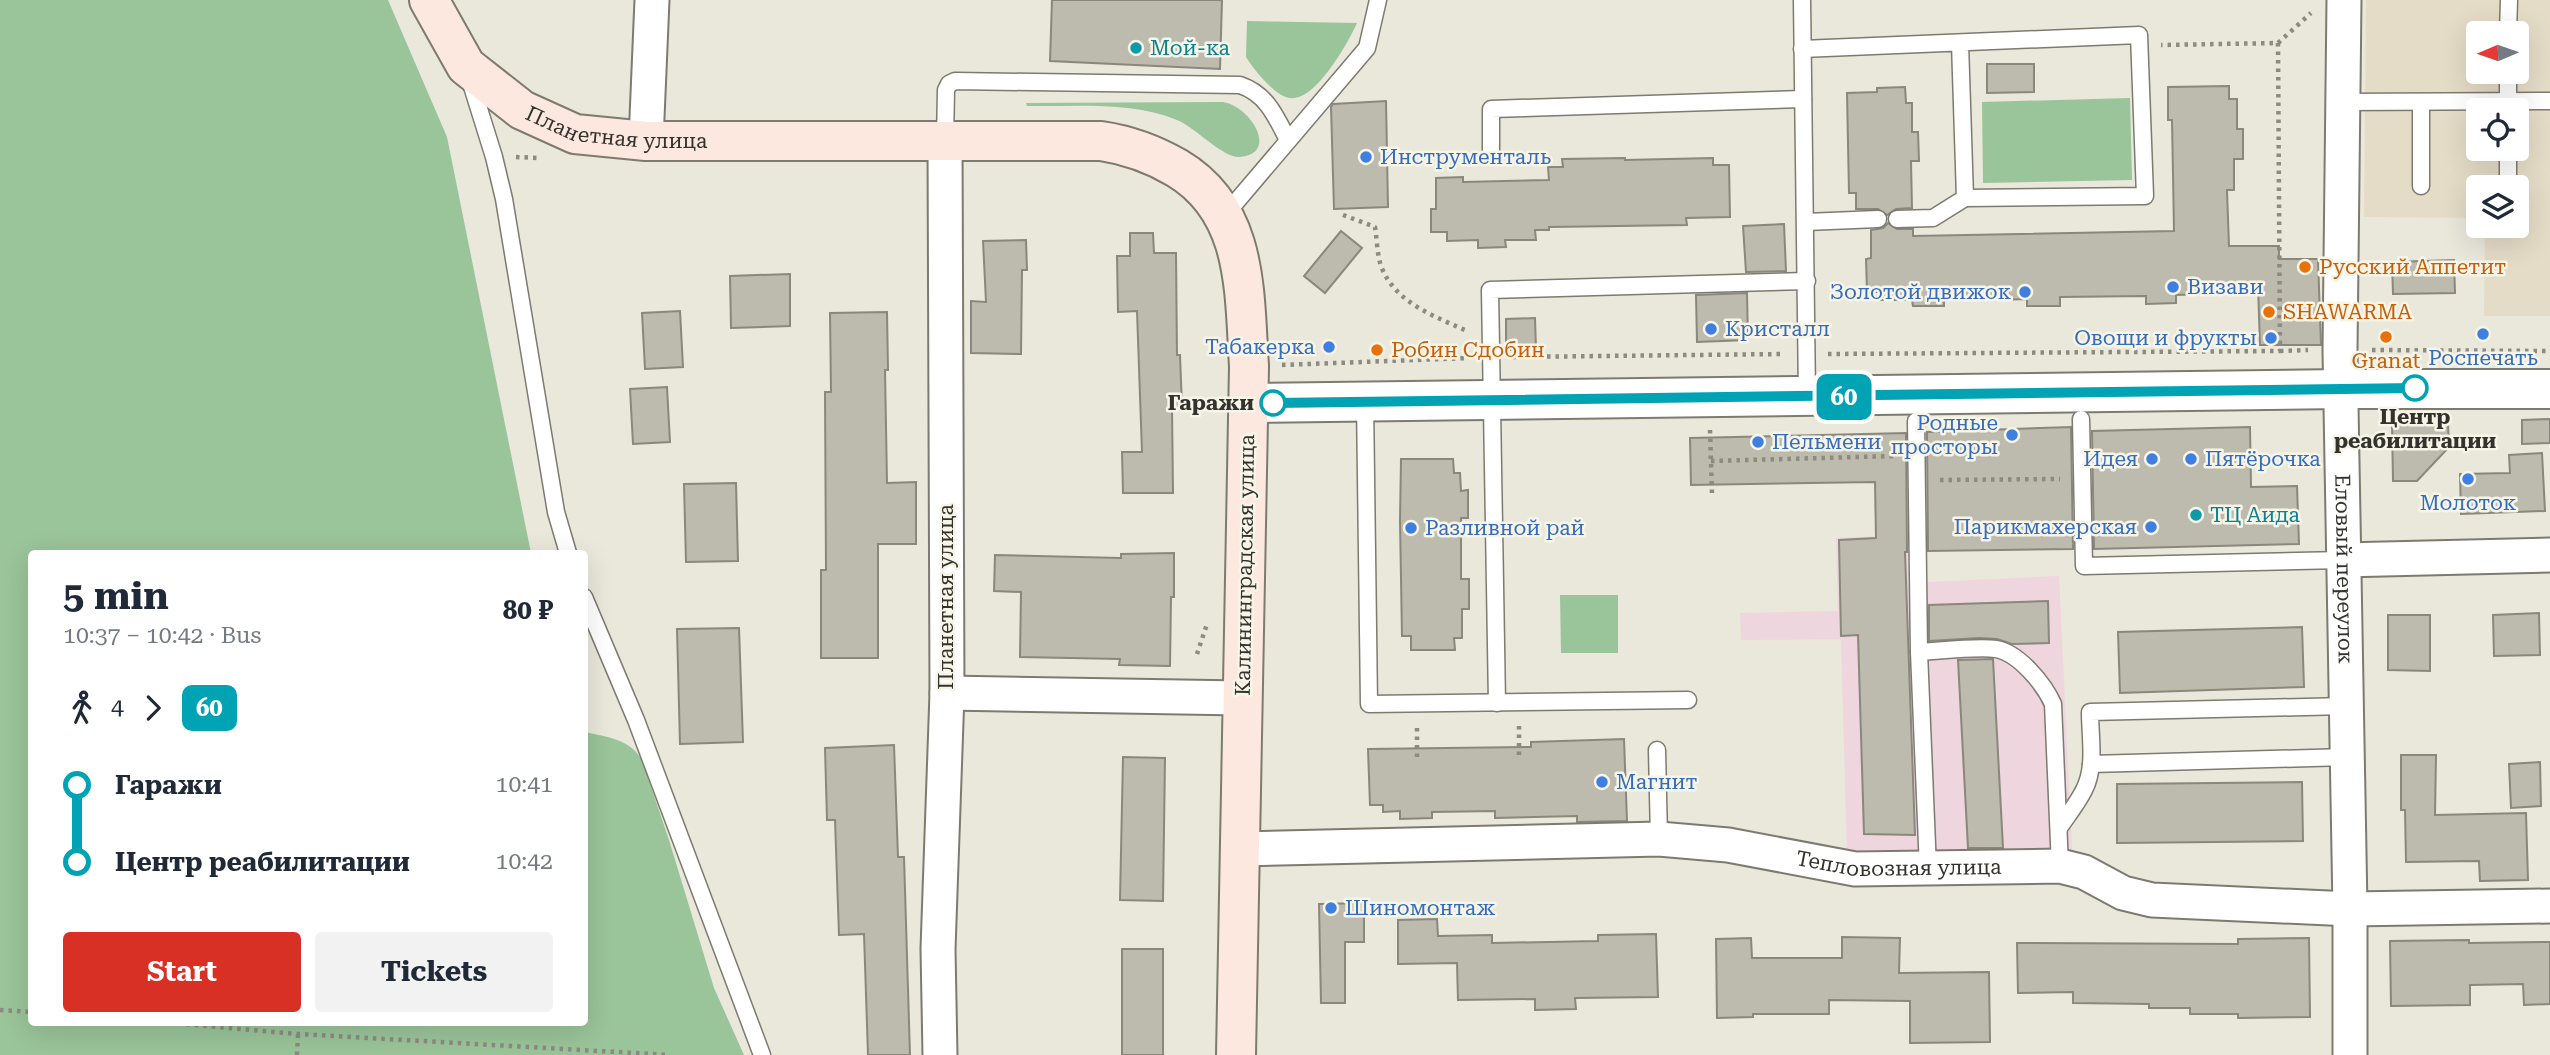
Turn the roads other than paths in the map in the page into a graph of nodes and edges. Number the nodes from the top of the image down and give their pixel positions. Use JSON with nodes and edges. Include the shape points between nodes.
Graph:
{"nodes":[{"id":1,"x":429,"y":0,"type":"edge"},
{"id":2,"x":652,"y":0,"type":"edge"},
{"id":3,"x":1378,"y":0,"type":"edge"},
{"id":4,"x":1802,"y":0,"type":"edge"},
{"id":5,"x":2509,"y":0,"type":"edge"},
{"id":6,"x":2330,"y":4,"type":"edge"},
{"id":7,"x":2508,"y":21,"type":"edge"},
{"id":8,"x":1959,"y":43,"type":"junction"},
{"id":9,"x":1802,"y":49,"type":"junction"},
{"id":10,"x":466,"y":66,"type":"junction"},
{"id":11,"x":1803,"y":99,"type":"junction"},
{"id":12,"x":2550,"y":101,"type":"edge"},
{"id":13,"x":2342,"y":102,"type":"junction"},
{"id":14,"x":2421,"y":102,"type":"junction"},
{"id":15,"x":2466,"y":104,"type":"edge"},
{"id":16,"x":2529,"y":104,"type":"edge"},
{"id":17,"x":945,"y":140,"type":"junction"},
{"id":18,"x":1288,"y":140,"type":"junction"},
{"id":19,"x":646,"y":141,"type":"junction"},
{"id":20,"x":1071,"y":141,"type":"joint"},
{"id":21,"x":1491,"y":154,"type":"dead end"},
{"id":22,"x":2421,"y":186,"type":"dead end"},
{"id":23,"x":1965,"y":198,"type":"junction"},
{"id":24,"x":1225,"y":215,"type":"junction"},
{"id":25,"x":1878,"y":219,"type":"dead end"},
{"id":26,"x":1897,"y":219,"type":"dead end"},
{"id":27,"x":1806,"y":222,"type":"junction"},
{"id":28,"x":1807,"y":281,"type":"junction"},
{"id":29,"x":1249,"y":384,"type":"junction"},
{"id":30,"x":2341,"y":389,"type":"junction"},
{"id":31,"x":2550,"y":389,"type":"edge"},
{"id":32,"x":1807,"y":397,"type":"junction"},
{"id":33,"x":1365,"y":401,"type":"junction"},
{"id":34,"x":1493,"y":401,"type":"junction"},
{"id":35,"x":2081,"y":419,"type":"dead end"},
{"id":36,"x":1916,"y":421,"type":"dead end"},
{"id":37,"x":567,"y":550,"type":"edge"},
{"id":38,"x":2550,"y":555,"type":"edge"},
{"id":39,"x":2342,"y":561,"type":"junction"},
{"id":40,"x":588,"y":606,"type":"edge"},
{"id":41,"x":1919,"y":652,"type":"junction"},
{"id":42,"x":947,"y":693,"type":"junction"},
{"id":43,"x":1242,"y":698,"type":"junction"},
{"id":44,"x":1688,"y":700,"type":"dead end"},
{"id":45,"x":1497,"y":703,"type":"junction"},
{"id":46,"x":2345,"y":706,"type":"junction"},
{"id":47,"x":1657,"y":750,"type":"dead end"},
{"id":48,"x":2347,"y":757,"type":"junction"},
{"id":49,"x":2091,"y":764,"type":"junction"},
{"id":50,"x":2059,"y":828,"type":"junction"},
{"id":51,"x":1659,"y":839,"type":"junction"},
{"id":52,"x":1241,"y":849,"type":"junction"},
{"id":53,"x":2060,"y":866,"type":"junction"},
{"id":54,"x":1928,"y":869,"type":"junction"},
{"id":55,"x":2550,"y":906,"type":"edge"},
{"id":56,"x":2350,"y":909,"type":"junction"},
{"id":57,"x":762,"y":1055,"type":"edge"},
{"id":58,"x":940,"y":1055,"type":"edge"},
{"id":59,"x":1236,"y":1055,"type":"edge"},
{"id":60,"x":2350,"y":1055,"type":"edge"}],
"edges":[{"from":1,"to":10,"type":"main road","name":"Планетная улица"},
{"from":2,"to":19,"type":"street"},
{"from":3,"to":18,"type":"lane","via":[[1367,48]]},
{"from":4,"to":9,"type":"lane"},
{"from":5,"to":7,"type":"lane"},
{"from":6,"to":13,"type":"street","name":"Еловый переулок"},
{"from":8,"to":9,"type":"lane"},
{"from":8,"to":23,"type":"lane"},
{"from":8,"to":23,"type":"lane","via":[[2139,35],[2145,196]]},
{"from":9,"to":11,"type":"lane"},
{"from":10,"to":19,"type":"main road","name":"Планетная улица","via":[[522,110],[575,134]]},
{"from":10,"to":37,"type":"lane","via":[[504,199],[556,512]]},
{"from":11,"to":21,"type":"lane","via":[[1490,108]]},
{"from":11,"to":27,"type":"lane"},
{"from":12,"to":16,"type":"lane"},
{"from":13,"to":14,"type":"lane"},
{"from":13,"to":30,"type":"street","name":"Еловый переулок"},
{"from":14,"to":15,"type":"lane"},
{"from":14,"to":22,"type":"lane"},
{"from":17,"to":18,"type":"lane","via":[[946,90],[955,80],[1240,85],[1267,102]]},
{"from":17,"to":19,"type":"main road","name":"Планетная улица"},
{"from":17,"to":20,"type":"main road","name":"Планетная улица"},
{"from":17,"to":42,"type":"street","name":"Планетная улица"},
{"from":18,"to":24,"type":"lane"},
{"from":20,"to":24,"type":"main road","name":"Калининградская улица","via":[[1121,144],[1165,161],[1200,184]]},
{"from":23,"to":26,"type":"lane","via":[[1933,218]]},
{"from":24,"to":29,"type":"main road","name":"Калининградская улица","via":[[1237,245],[1244,288]]},
{"from":25,"to":27,"type":"lane"},
{"from":27,"to":28,"type":"lane"},
{"from":28,"to":32,"type":"lane"},
{"from":28,"to":34,"type":"lane","via":[[1490,290]]},
{"from":29,"to":33,"type":"street"},
{"from":29,"to":43,"type":"main road","name":"Калининградская улица"},
{"from":30,"to":31,"type":"street"},
{"from":30,"to":32,"type":"street"},
{"from":30,"to":39,"type":"street","name":"Еловый переулок"},
{"from":32,"to":34,"type":"street"},
{"from":33,"to":34,"type":"street"},
{"from":33,"to":45,"type":"lane","via":[[1369,704]]},
{"from":34,"to":45,"type":"lane"},
{"from":35,"to":39,"type":"lane","via":[[2084,566]]},
{"from":36,"to":41,"type":"lane"},
{"from":38,"to":39,"type":"street"},
{"from":39,"to":46,"type":"street","name":"Еловый переулок"},
{"from":40,"to":57,"type":"lane","via":[[641,732]]},
{"from":41,"to":50,"type":"lane","via":[[1996,649],[2015,659],[2046,688],[2053,704]]},
{"from":41,"to":54,"type":"lane"},
{"from":42,"to":43,"type":"street"},
{"from":42,"to":58,"type":"street","name":"Планетная улица","via":[[938,949]]},
{"from":43,"to":52,"type":"main road","name":"Калининградская улица"},
{"from":44,"to":45,"type":"lane"},
{"from":46,"to":48,"type":"street","name":"Еловый переулок"},
{"from":46,"to":49,"type":"lane","via":[[2090,712]]},
{"from":47,"to":51,"type":"lane"},
{"from":48,"to":49,"type":"lane"},
{"from":48,"to":56,"type":"street","name":"Еловый переулок"},
{"from":49,"to":50,"type":"lane","via":[[2084,790]]},
{"from":50,"to":53,"type":"lane"},
{"from":51,"to":52,"type":"street","name":"Тепловозная улица"},
{"from":51,"to":54,"type":"street","name":"Тепловозная улица","via":[[1728,845],[1855,869]]},
{"from":52,"to":59,"type":"main road","name":"Калининградская улица"},
{"from":53,"to":54,"type":"street","name":"Тепловозная улица"},
{"from":53,"to":56,"type":"street","name":"Тепловозная улица","via":[[2152,900]]},
{"from":55,"to":56,"type":"street","name":"Тепловозная улица"},
{"from":56,"to":60,"type":"street","name":"Еловый переулок"}]}
